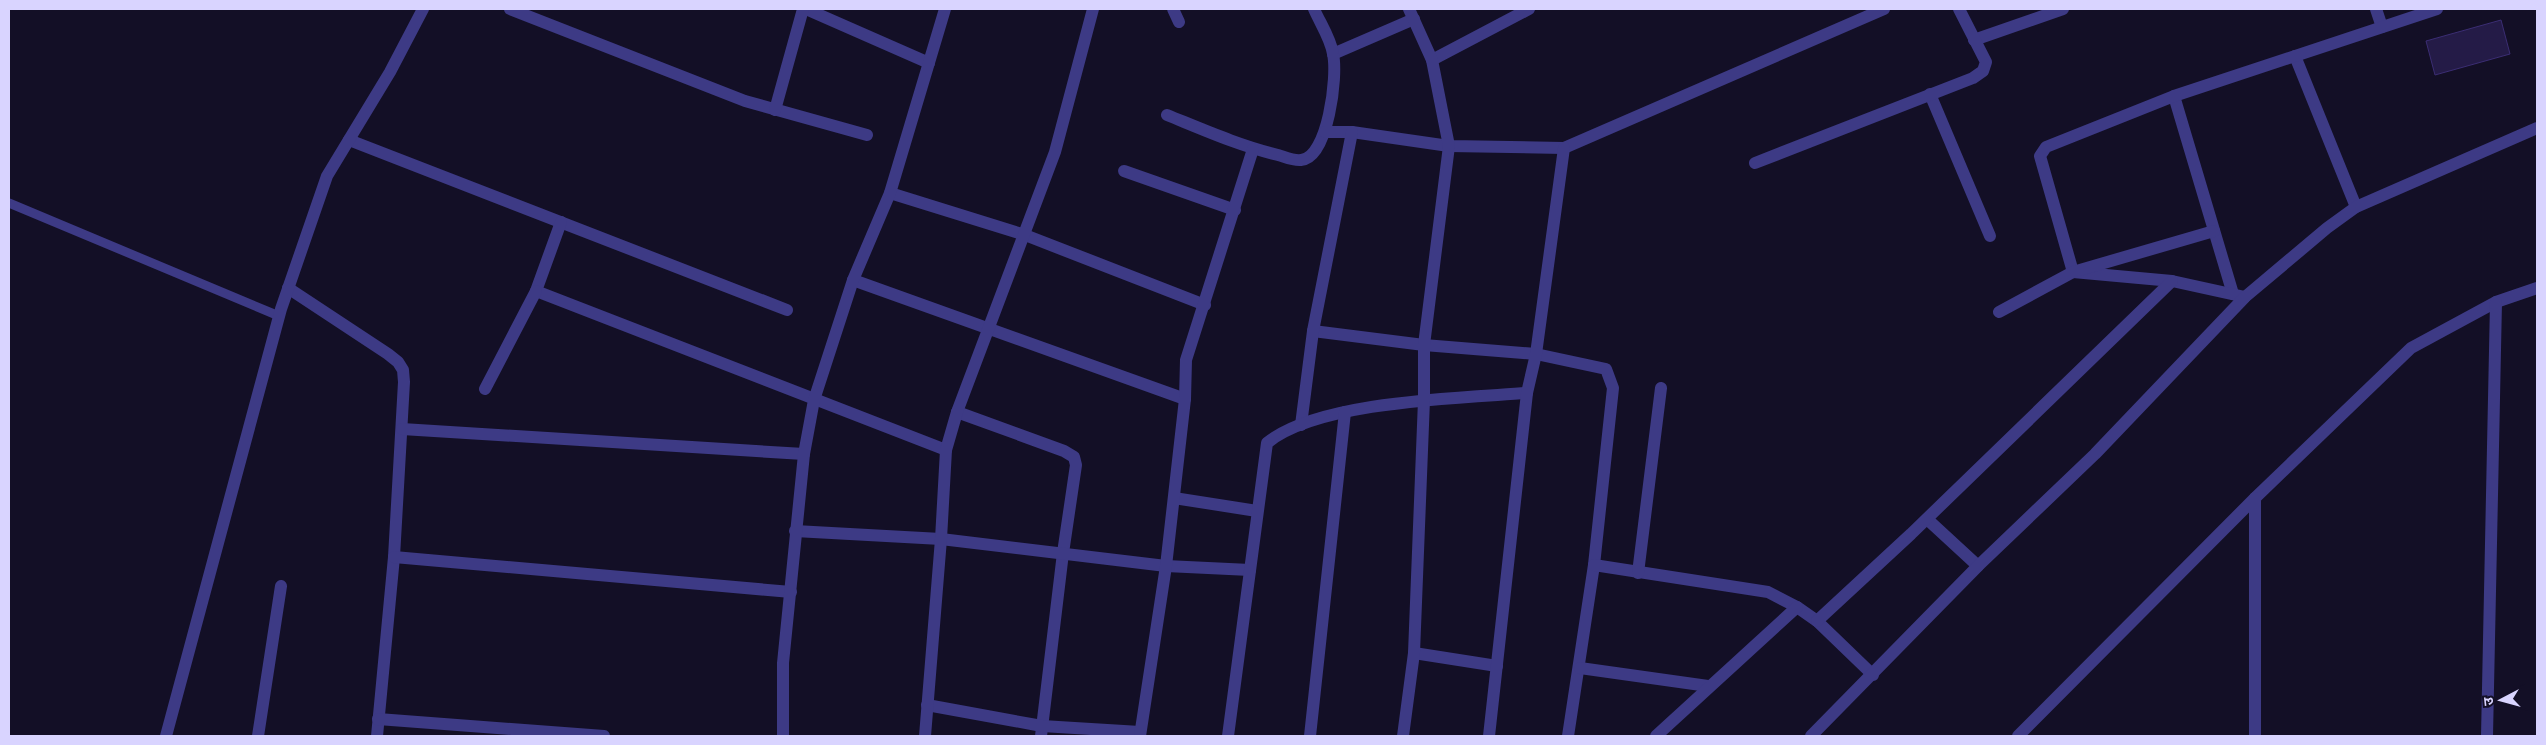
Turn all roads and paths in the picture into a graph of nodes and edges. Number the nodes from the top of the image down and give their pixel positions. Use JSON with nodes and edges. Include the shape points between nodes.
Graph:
{"nodes":[{"id":1,"x":423,"y":9,"type":"edge"},
{"id":2,"x":510,"y":9,"type":"edge"},
{"id":3,"x":804,"y":9,"type":"edge"},
{"id":4,"x":944,"y":9,"type":"edge"},
{"id":5,"x":1093,"y":9,"type":"edge"},
{"id":6,"x":1173,"y":9,"type":"edge"},
{"id":7,"x":1314,"y":9,"type":"edge"},
{"id":8,"x":1529,"y":9,"type":"edge"},
{"id":9,"x":1884,"y":9,"type":"edge"},
{"id":10,"x":1959,"y":9,"type":"edge"},
{"id":11,"x":2062,"y":9,"type":"edge"},
{"id":12,"x":2376,"y":9,"type":"edge"},
{"id":13,"x":2437,"y":9,"type":"edge"},
{"id":14,"x":1411,"y":14,"type":"edge"},
{"id":15,"x":1179,"y":22,"type":"dead end"},
{"id":16,"x":2382,"y":27,"type":"junction"},
{"id":17,"x":1974,"y":40,"type":"junction"},
{"id":18,"x":1333,"y":54,"type":"junction"},
{"id":19,"x":2295,"y":56,"type":"junction"},
{"id":20,"x":1432,"y":60,"type":"junction"},
{"id":21,"x":930,"y":63,"type":"junction"},
{"id":22,"x":1930,"y":94,"type":"junction"},
{"id":23,"x":2174,"y":96,"type":"junction"},
{"id":24,"x":775,"y":110,"type":"junction"},
{"id":25,"x":1167,"y":115,"type":"dead end"},
{"id":26,"x":2537,"y":128,"type":"edge"},
{"id":27,"x":1325,"y":132,"type":"junction"},
{"id":28,"x":1352,"y":132,"type":"junction"},
{"id":29,"x":868,"y":135,"type":"dead end"},
{"id":30,"x":349,"y":140,"type":"junction"},
{"id":31,"x":1449,"y":146,"type":"junction"},
{"id":32,"x":1564,"y":148,"type":"junction"},
{"id":33,"x":1253,"y":149,"type":"junction"},
{"id":34,"x":1755,"y":164,"type":"dead end"},
{"id":35,"x":1124,"y":171,"type":"dead end"},
{"id":36,"x":890,"y":193,"type":"junction"},
{"id":37,"x":9,"y":203,"type":"edge"},
{"id":38,"x":2356,"y":208,"type":"junction"},
{"id":39,"x":1235,"y":210,"type":"junction"},
{"id":40,"x":560,"y":222,"type":"junction"},
{"id":41,"x":2214,"y":231,"type":"junction"},
{"id":42,"x":1025,"y":235,"type":"junction"},
{"id":43,"x":1990,"y":236,"type":"dead end"},
{"id":44,"x":2073,"y":272,"type":"junction"},
{"id":45,"x":853,"y":280,"type":"junction"},
{"id":46,"x":2172,"y":281,"type":"junction"},
{"id":47,"x":288,"y":288,"type":"junction"},
{"id":48,"x":2537,"y":288,"type":"edge"},
{"id":49,"x":536,"y":291,"type":"junction"},
{"id":50,"x":2239,"y":295,"type":"junction"},
{"id":51,"x":2496,"y":302,"type":"junction"},
{"id":52,"x":1205,"y":305,"type":"junction"},
{"id":53,"x":787,"y":310,"type":"dead end"},
{"id":54,"x":1999,"y":312,"type":"dead end"},
{"id":55,"x":279,"y":316,"type":"junction"},
{"id":56,"x":989,"y":328,"type":"junction"},
{"id":57,"x":1313,"y":331,"type":"junction"},
{"id":58,"x":1424,"y":345,"type":"junction"},
{"id":59,"x":1536,"y":354,"type":"junction"},
{"id":60,"x":1661,"y":388,"type":"dead end"},
{"id":61,"x":485,"y":389,"type":"dead end"},
{"id":62,"x":1527,"y":393,"type":"junction"},
{"id":63,"x":1185,"y":399,"type":"junction"},
{"id":64,"x":814,"y":400,"type":"junction"},
{"id":65,"x":1424,"y":400,"type":"junction"},
{"id":66,"x":957,"y":412,"type":"junction"},
{"id":67,"x":1346,"y":412,"type":"junction"},
{"id":68,"x":1301,"y":425,"type":"junction"},
{"id":69,"x":402,"y":429,"type":"junction"},
{"id":70,"x":946,"y":450,"type":"junction"},
{"id":71,"x":804,"y":454,"type":"junction"},
{"id":72,"x":1174,"y":498,"type":"junction"},
{"id":73,"x":2256,"y":498,"type":"junction"},
{"id":74,"x":1257,"y":511,"type":"junction"},
{"id":75,"x":1927,"y":519,"type":"junction"},
{"id":76,"x":795,"y":531,"type":"junction"},
{"id":77,"x":942,"y":539,"type":"junction"},
{"id":78,"x":1063,"y":553,"type":"junction"},
{"id":79,"x":394,"y":557,"type":"junction"},
{"id":80,"x":1594,"y":565,"type":"junction"},
{"id":81,"x":1166,"y":566,"type":"junction"},
{"id":82,"x":1978,"y":566,"type":"junction"},
{"id":83,"x":1250,"y":570,"type":"junction"},
{"id":84,"x":1638,"y":573,"type":"junction"},
{"id":85,"x":281,"y":586,"type":"dead end"},
{"id":86,"x":791,"y":592,"type":"junction"},
{"id":87,"x":1797,"y":607,"type":"junction"},
{"id":88,"x":1817,"y":621,"type":"junction"},
{"id":89,"x":1414,"y":653,"type":"junction"},
{"id":90,"x":1497,"y":666,"type":"junction"},
{"id":91,"x":1580,"y":668,"type":"junction"},
{"id":92,"x":1873,"y":675,"type":"junction"},
{"id":93,"x":1708,"y":686,"type":"junction"},
{"id":94,"x":927,"y":705,"type":"junction"},
{"id":95,"x":378,"y":719,"type":"junction"},
{"id":96,"x":1042,"y":731,"type":"edge"},
{"id":97,"x":1140,"y":734,"type":"edge"},
{"id":98,"x":166,"y":736,"type":"edge"},
{"id":99,"x":258,"y":736,"type":"edge"},
{"id":100,"x":377,"y":736,"type":"edge"},
{"id":101,"x":604,"y":736,"type":"edge"},
{"id":102,"x":783,"y":736,"type":"edge"},
{"id":103,"x":925,"y":736,"type":"edge"},
{"id":104,"x":1228,"y":736,"type":"edge"},
{"id":105,"x":1310,"y":736,"type":"edge"},
{"id":106,"x":1404,"y":736,"type":"edge"},
{"id":107,"x":1489,"y":736,"type":"edge"},
{"id":108,"x":1568,"y":736,"type":"edge"},
{"id":109,"x":1656,"y":736,"type":"edge"},
{"id":110,"x":1811,"y":736,"type":"edge"},
{"id":111,"x":2018,"y":736,"type":"edge"},
{"id":112,"x":2255,"y":736,"type":"edge"},
{"id":113,"x":2487,"y":736,"type":"edge"}],
"edges":[{"from":1,"to":30,"type":"street"},
{"from":2,"to":24,"type":"street","via":[[745,102]]},
{"from":3,"to":21,"type":"street"},
{"from":3,"to":24,"type":"street"},
{"from":4,"to":21,"type":"street"},
{"from":5,"to":42,"type":"street","via":[[1054,152]]},
{"from":6,"to":15,"type":"street"},
{"from":7,"to":18,"type":"street"},
{"from":8,"to":20,"type":"street"},
{"from":9,"to":32,"type":"street"},
{"from":10,"to":17,"type":"street"},
{"from":11,"to":17,"type":"street"},
{"from":12,"to":16,"type":"street"},
{"from":13,"to":16,"type":"street"},
{"from":14,"to":18,"type":"street"},
{"from":14,"to":20,"type":"street"},
{"from":16,"to":19,"type":"street"},
{"from":17,"to":22,"type":"street","via":[[1986,62],[1982,71],[1973,78]]},
{"from":18,"to":27,"type":"street","via":[[1334,81]]},
{"from":19,"to":23,"type":"street"},
{"from":19,"to":38,"type":"street"},
{"from":20,"to":31,"type":"street"},
{"from":21,"to":36,"type":"street"},
{"from":22,"to":34,"type":"street"},
{"from":22,"to":43,"type":"street"},
{"from":23,"to":41,"type":"street"},
{"from":23,"to":44,"type":"street","via":[[2046,147],[2040,156]]},
{"from":24,"to":29,"type":"street"},
{"from":25,"to":33,"type":"street"},
{"from":26,"to":38,"type":"street"},
{"from":27,"to":28,"type":"street"},
{"from":27,"to":33,"type":"street","via":[[1316,153],[1309,158],[1300,160]]},
{"from":28,"to":31,"type":"street"},
{"from":28,"to":57,"type":"street"},
{"from":30,"to":40,"type":"street"},
{"from":30,"to":47,"type":"street","via":[[327,176]]},
{"from":31,"to":32,"type":"street"},
{"from":31,"to":58,"type":"street"},
{"from":32,"to":59,"type":"street"},
{"from":33,"to":39,"type":"street"},
{"from":35,"to":39,"type":"street"},
{"from":36,"to":42,"type":"street"},
{"from":36,"to":45,"type":"street"},
{"from":37,"to":55,"type":"lane"},
{"from":38,"to":50,"type":"street"},
{"from":39,"to":52,"type":"street"},
{"from":40,"to":49,"type":"street"},
{"from":40,"to":53,"type":"street"},
{"from":41,"to":44,"type":"street"},
{"from":41,"to":50,"type":"street"},
{"from":42,"to":52,"type":"street"},
{"from":42,"to":56,"type":"street"},
{"from":44,"to":46,"type":"street"},
{"from":44,"to":54,"type":"street"},
{"from":45,"to":56,"type":"street"},
{"from":45,"to":64,"type":"street"},
{"from":46,"to":50,"type":"street"},
{"from":46,"to":75,"type":"street"},
{"from":47,"to":55,"type":"street"},
{"from":47,"to":69,"type":"street","via":[[398,362],[404,382]]},
{"from":48,"to":51,"type":"street"},
{"from":49,"to":61,"type":"street"},
{"from":49,"to":64,"type":"street"},
{"from":50,"to":82,"type":"street","via":[[2095,454]]},
{"from":51,"to":73,"type":"street","via":[[2411,348]]},
{"from":51,"to":113,"type":"street"},
{"from":52,"to":63,"type":"street","via":[[1189,346]]},
{"from":55,"to":98,"type":"street"},
{"from":56,"to":63,"type":"street"},
{"from":56,"to":66,"type":"street"},
{"from":57,"to":58,"type":"street"},
{"from":57,"to":68,"type":"street"},
{"from":58,"to":59,"type":"street"},
{"from":58,"to":65,"type":"street"},
{"from":59,"to":62,"type":"street"},
{"from":59,"to":80,"type":"street","via":[[1606,369],[1612,381]]},
{"from":60,"to":84,"type":"street"},
{"from":62,"to":65,"type":"street"},
{"from":62,"to":90,"type":"street"},
{"from":63,"to":72,"type":"street"},
{"from":64,"to":70,"type":"street"},
{"from":64,"to":71,"type":"street"},
{"from":65,"to":67,"type":"street"},
{"from":65,"to":89,"type":"street"},
{"from":66,"to":70,"type":"street"},
{"from":66,"to":78,"type":"street","via":[[1074,457],[1075,475]]},
{"from":67,"to":68,"type":"street"},
{"from":67,"to":105,"type":"street"},
{"from":68,"to":74,"type":"street","via":[[1267,443]]},
{"from":69,"to":71,"type":"street"},
{"from":69,"to":79,"type":"street"},
{"from":70,"to":77,"type":"street"},
{"from":71,"to":76,"type":"street"},
{"from":72,"to":74,"type":"street"},
{"from":72,"to":81,"type":"street"},
{"from":73,"to":111,"type":"street"},
{"from":73,"to":112,"type":"street"},
{"from":74,"to":83,"type":"street"},
{"from":75,"to":82,"type":"street"},
{"from":75,"to":88,"type":"street"},
{"from":76,"to":77,"type":"street"},
{"from":76,"to":86,"type":"street"},
{"from":77,"to":78,"type":"street"},
{"from":77,"to":94,"type":"street"},
{"from":78,"to":81,"type":"street"},
{"from":78,"to":96,"type":"street"},
{"from":79,"to":86,"type":"street"},
{"from":79,"to":95,"type":"street"},
{"from":80,"to":84,"type":"street"},
{"from":80,"to":91,"type":"street"},
{"from":81,"to":83,"type":"street"},
{"from":81,"to":97,"type":"street"},
{"from":82,"to":92,"type":"street"},
{"from":83,"to":104,"type":"street"},
{"from":84,"to":87,"type":"street","via":[[1768,592]]},
{"from":85,"to":99,"type":"street"},
{"from":86,"to":102,"type":"street","via":[[783,663]]},
{"from":87,"to":88,"type":"street"},
{"from":87,"to":93,"type":"street"},
{"from":88,"to":92,"type":"street"},
{"from":89,"to":90,"type":"street"},
{"from":89,"to":106,"type":"street"},
{"from":90,"to":107,"type":"street"},
{"from":91,"to":93,"type":"street"},
{"from":91,"to":108,"type":"street"},
{"from":92,"to":110,"type":"street"},
{"from":93,"to":109,"type":"street"},
{"from":94,"to":96,"type":"street"},
{"from":94,"to":103,"type":"street"},
{"from":95,"to":100,"type":"street"},
{"from":95,"to":101,"type":"street"},
{"from":96,"to":97,"type":"street"}]}
